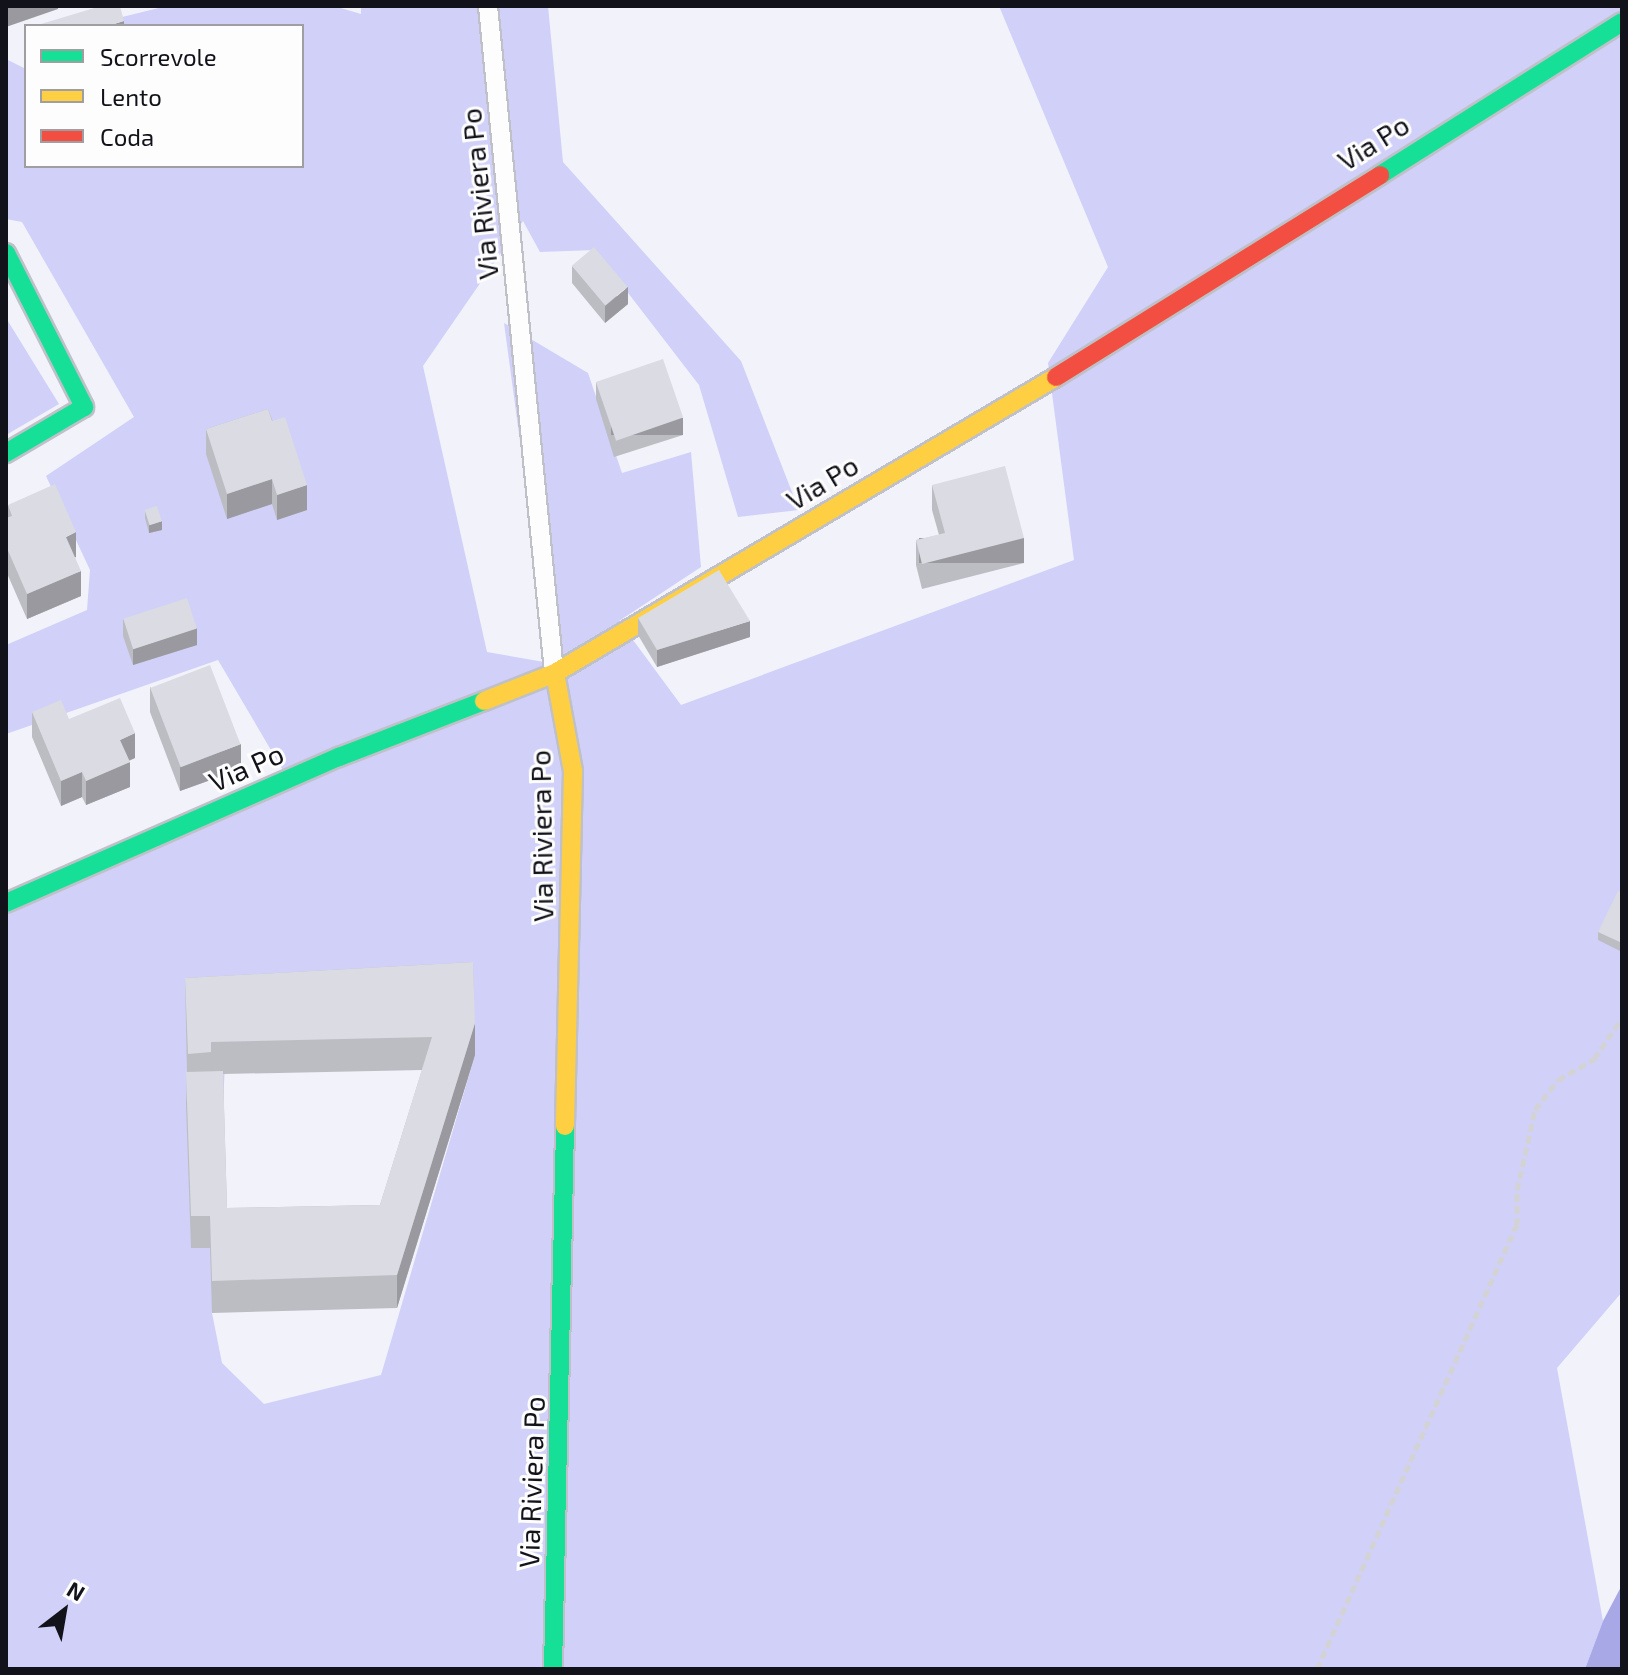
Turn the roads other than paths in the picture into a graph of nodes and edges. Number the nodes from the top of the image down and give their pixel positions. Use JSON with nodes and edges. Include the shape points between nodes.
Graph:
{"nodes":[{"id":1,"x":488,"y":6,"type":"edge"},
{"id":2,"x":1622,"y":22,"type":"edge"},
{"id":3,"x":6,"y":253,"type":"edge"},
{"id":4,"x":6,"y":453,"type":"edge"},
{"id":5,"x":555,"y":673,"type":"junction"},
{"id":6,"x":6,"y":903,"type":"edge"},
{"id":7,"x":553,"y":1669,"type":"edge"}],
"edges":[{"from":1,"to":5,"type":"lane","name":"Via Riviera Po"},
{"from":2,"to":5,"type":"street","name":"Via Po","via":[[1105,348]]},
{"from":3,"to":4,"type":"street","via":[[84,407]]},
{"from":5,"to":6,"type":"street","name":"Via Po","via":[[339,757]]},
{"from":5,"to":7,"type":"street","name":"Via Riviera Po","via":[[573,771]]}]}
